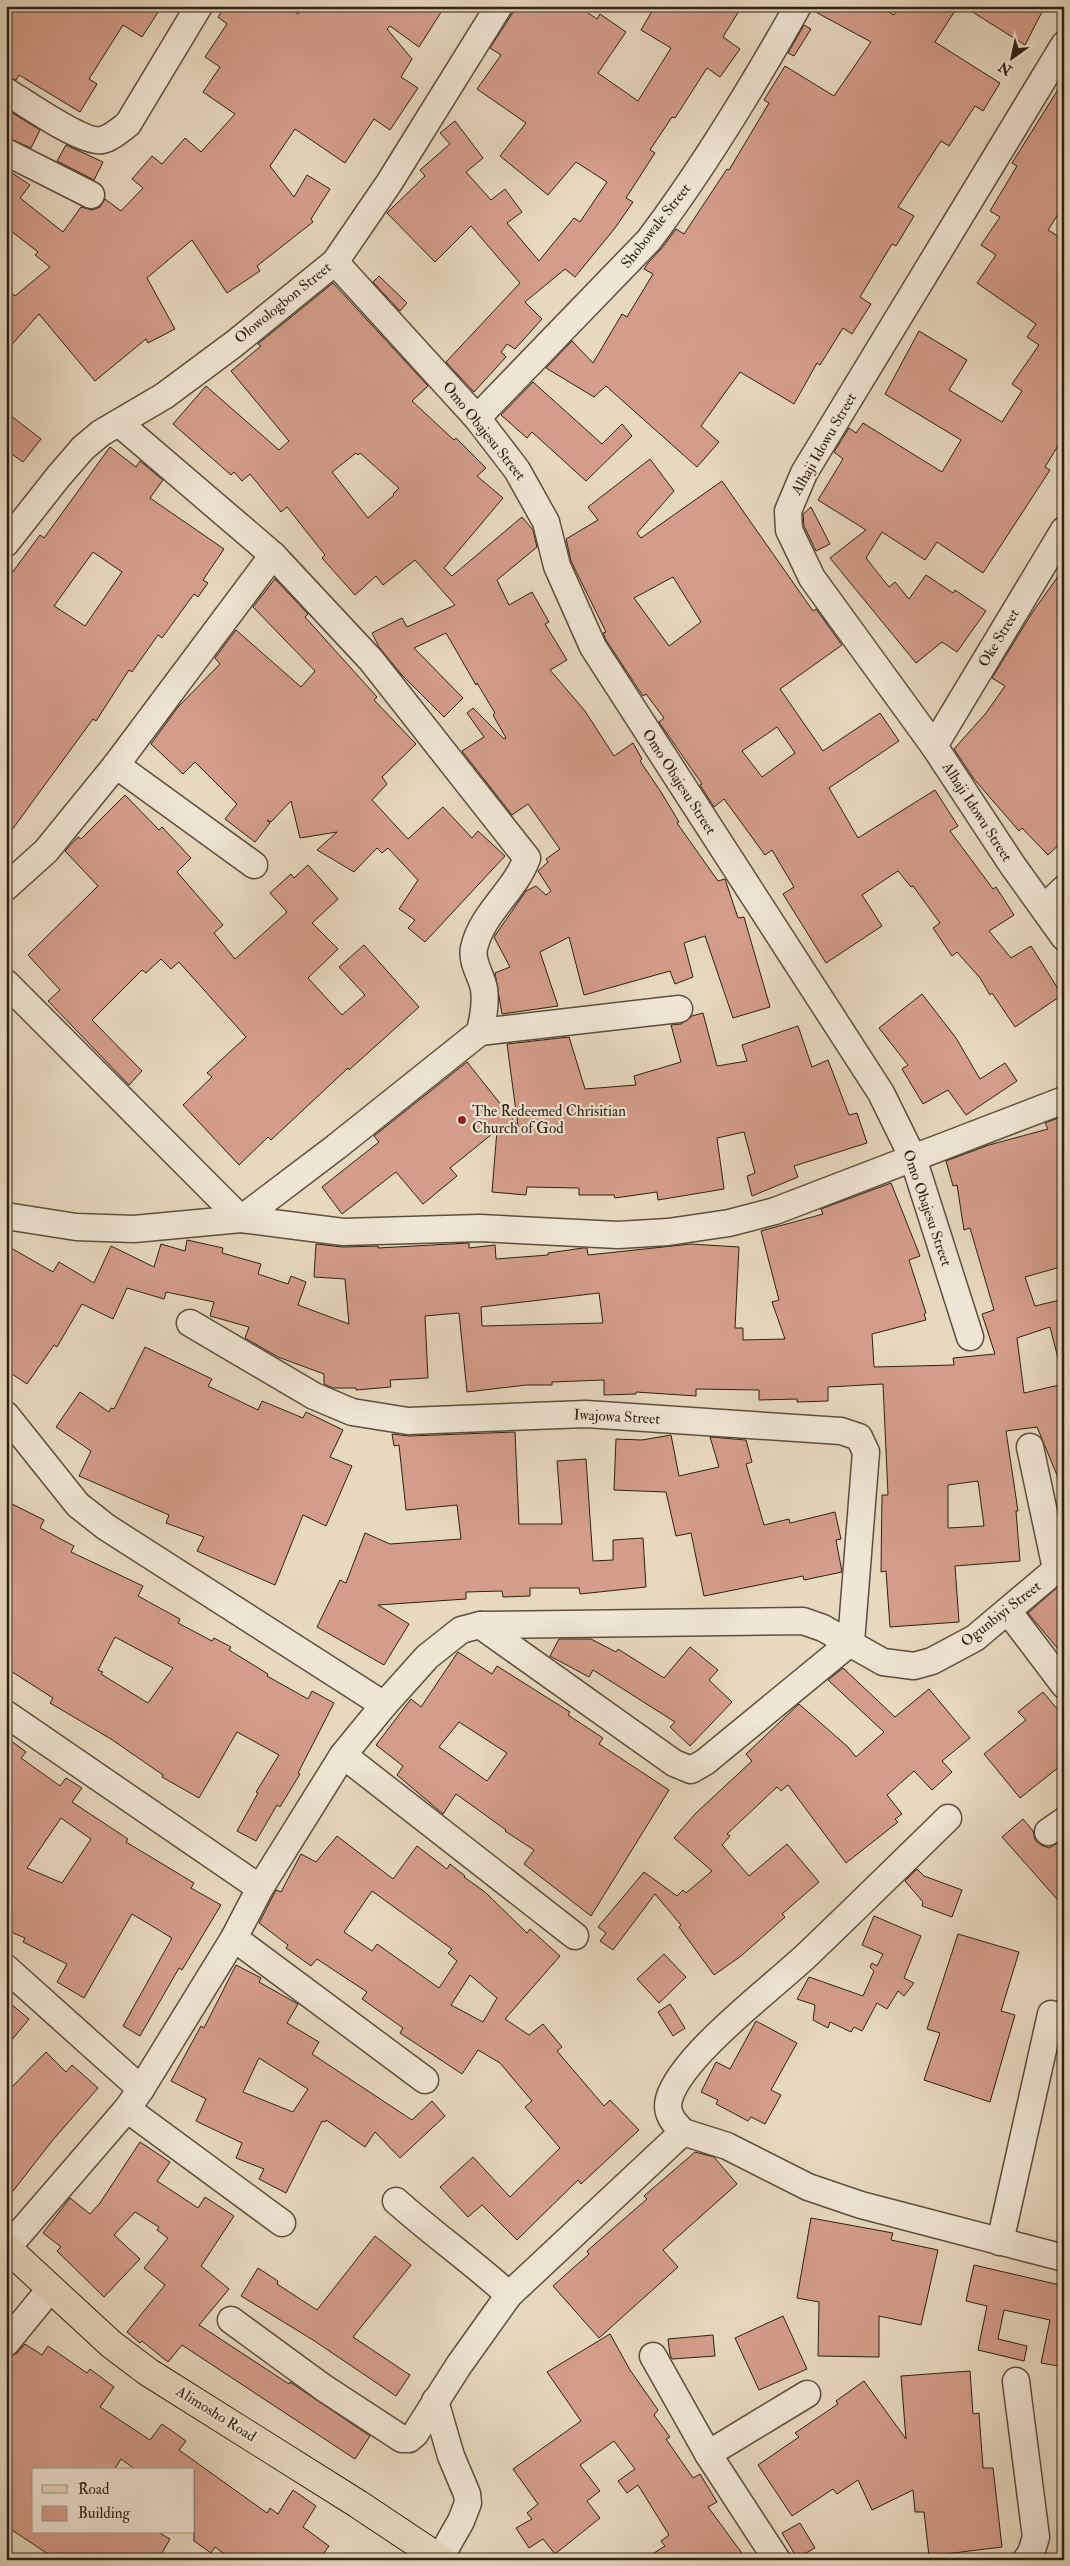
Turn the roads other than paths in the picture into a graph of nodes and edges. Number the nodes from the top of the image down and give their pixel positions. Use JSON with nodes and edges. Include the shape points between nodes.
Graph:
{"nodes":[{"id":1,"x":199,"y":6,"type":"edge"},
{"id":2,"x":499,"y":6,"type":"edge"},
{"id":3,"x":798,"y":6,"type":"edge"},
{"id":4,"x":1064,"y":45,"type":"edge"},
{"id":5,"x":6,"y":91,"type":"edge"},
{"id":6,"x":6,"y":152,"type":"edge"},
{"id":7,"x":91,"y":195,"type":"dead end"},
{"id":8,"x":335,"y":262,"type":"junction"},
{"id":9,"x":477,"y":418,"type":"junction"},
{"id":10,"x":120,"y":424,"type":"junction"},
{"id":11,"x":1064,"y":530,"type":"edge"},
{"id":12,"x":6,"y":544,"type":"edge"},
{"id":13,"x":273,"y":555,"type":"junction"},
{"id":14,"x":934,"y":746,"type":"junction"},
{"id":15,"x":116,"y":765,"type":"junction"},
{"id":16,"x":254,"y":865,"type":"dead end"},
{"id":17,"x":6,"y":887,"type":"edge"},
{"id":18,"x":1064,"y":889,"type":"edge"},
{"id":19,"x":1044,"y":908,"type":"junction"},
{"id":20,"x":1064,"y":936,"type":"edge"},
{"id":21,"x":6,"y":983,"type":"edge"},
{"id":22,"x":680,"y":1009,"type":"dead end"},
{"id":23,"x":480,"y":1032,"type":"junction"},
{"id":24,"x":1064,"y":1100,"type":"edge"},
{"id":25,"x":913,"y":1158,"type":"junction"},
{"id":26,"x":6,"y":1216,"type":"edge"},
{"id":27,"x":241,"y":1219,"type":"junction"},
{"id":28,"x":190,"y":1323,"type":"dead end"},
{"id":29,"x":970,"y":1337,"type":"dead end"},
{"id":30,"x":6,"y":1415,"type":"edge"},
{"id":31,"x":1030,"y":1447,"type":"dead end"},
{"id":32,"x":1060,"y":1566,"type":"edge"},
{"id":33,"x":1008,"y":1611,"type":"junction"},
{"id":34,"x":480,"y":1625,"type":"junction"},
{"id":35,"x":851,"y":1642,"type":"junction"},
{"id":36,"x":1064,"y":1685,"type":"edge"},
{"id":37,"x":384,"y":1704,"type":"junction"},
{"id":38,"x":6,"y":1714,"type":"edge"},
{"id":39,"x":343,"y":1755,"type":"junction"},
{"id":40,"x":948,"y":1818,"type":"dead end"},
{"id":41,"x":260,"y":1888,"type":"junction"},
{"id":42,"x":575,"y":1936,"type":"dead end"},
{"id":43,"x":234,"y":1938,"type":"junction"},
{"id":44,"x":6,"y":1968,"type":"edge"},
{"id":45,"x":1050,"y":2014,"type":"dead end"},
{"id":46,"x":425,"y":2080,"type":"dead end"},
{"id":47,"x":134,"y":2099,"type":"junction"},
{"id":48,"x":683,"y":2132,"type":"junction"},
{"id":49,"x":396,"y":2201,"type":"dead end"},
{"id":50,"x":282,"y":2223,"type":"dead end"},
{"id":51,"x":1000,"y":2242,"type":"junction"},
{"id":52,"x":7,"y":2248,"type":"edge"},
{"id":53,"x":1064,"y":2258,"type":"edge"},
{"id":54,"x":51,"y":2288,"type":"junction"},
{"id":55,"x":509,"y":2295,"type":"junction"},
{"id":56,"x":232,"y":2320,"type":"dead end"},
{"id":57,"x":6,"y":2342,"type":"edge"},
{"id":58,"x":652,"y":2356,"type":"dead end"},
{"id":59,"x":1016,"y":2381,"type":"dead end"},
{"id":60,"x":807,"y":2394,"type":"dead end"},
{"id":61,"x":435,"y":2401,"type":"junction"},
{"id":62,"x":708,"y":2454,"type":"junction"},
{"id":63,"x":441,"y":2559,"type":"edge"},
{"id":64,"x":778,"y":2560,"type":"edge"},
{"id":65,"x":1026,"y":2560,"type":"edge"}],
"edges":[{"from":1,"to":5,"type":"street","via":[[128,124],[116,134],[100,141],[83,137]]},
{"from":2,"to":8,"type":"street","name":"Olowologbon Street","via":[[389,184]]},
{"from":3,"to":9,"type":"street","name":"Shobowale Street","via":[[735,112],[649,240]]},
{"from":4,"to":14,"type":"street","name":"Alhaji Idowu Street","via":[[804,473],[788,511],[790,530],[812,578]]},
{"from":6,"to":7,"type":"street"},
{"from":8,"to":9,"type":"street","name":"Omo Obajesu Street"},
{"from":8,"to":10,"type":"street","name":"Olowologbon Street","via":[[226,350]]},
{"from":9,"to":25,"type":"street","name":"Omo Obajesu Street","via":[[534,497],[546,522],[557,566],[593,647],[881,1093]]},
{"from":10,"to":12,"type":"street","name":"Olowologbon Street","via":[[84,448]]},
{"from":10,"to":13,"type":"street"},
{"from":11,"to":14,"type":"street","name":"Oke Street"},
{"from":13,"to":15,"type":"street"},
{"from":13,"to":23,"type":"street","via":[[371,660],[527,858],[496,905],[474,950],[475,966],[484,989],[485,1009]]},
{"from":14,"to":19,"type":"street","name":"Alhaji Idowu Street"},
{"from":15,"to":16,"type":"street"},
{"from":15,"to":17,"type":"street","via":[[46,851]]},
{"from":18,"to":19,"type":"street"},
{"from":19,"to":20,"type":"street","name":"Alhaji Idowu Street"},
{"from":21,"to":27,"type":"street"},
{"from":22,"to":23,"type":"street"},
{"from":23,"to":27,"type":"street"},
{"from":24,"to":25,"type":"street"},
{"from":25,"to":27,"type":"street","via":[[775,1211],[729,1223],[668,1232],[618,1234],[471,1228],[342,1232]]},
{"from":25,"to":29,"type":"street","name":"Omo Obajesu Street"},
{"from":26,"to":27,"type":"street","via":[[76,1227],[134,1229]]},
{"from":28,"to":35,"type":"street","name":"Iwajowa Street","via":[[314,1396],[352,1412],[408,1421],[586,1414],[841,1431],[859,1437],[866,1452]]},
{"from":30,"to":37,"type":"street","via":[[78,1506]]},
{"from":31,"to":32,"type":"street"},
{"from":32,"to":33,"type":"street","name":"Ogunbiyi Street"},
{"from":33,"to":35,"type":"street","name":"Ogunbiyi Street","via":[[975,1638],[932,1661],[914,1666],[883,1662]]},
{"from":33,"to":36,"type":"street"},
{"from":34,"to":35,"type":"street","name":"Ogunbiyi Street","via":[[803,1621]]},
{"from":34,"to":35,"type":"street","via":[[674,1763],[691,1770]]},
{"from":34,"to":37,"type":"street","name":"Ogunbiyi Street","via":[[461,1630],[442,1643]]},
{"from":37,"to":39,"type":"street","name":"Ogunbiyi Street"},
{"from":38,"to":41,"type":"street"},
{"from":39,"to":41,"type":"street","name":"Ogunbiyi Street"},
{"from":39,"to":42,"type":"street"},
{"from":40,"to":48,"type":"street","via":[[693,2061],[669,2098],[668,2109]]},
{"from":41,"to":43,"type":"street","name":"Ogunbiyi Street"},
{"from":43,"to":46,"type":"street"},
{"from":43,"to":47,"type":"street","name":"Ogunbiyi Street"},
{"from":44,"to":47,"type":"street"},
{"from":45,"to":51,"type":"street"},
{"from":47,"to":50,"type":"street"},
{"from":47,"to":52,"type":"street","name":"Ogunbiyi Street"},
{"from":48,"to":51,"type":"street","via":[[727,2146],[808,2187],[861,2205]]},
{"from":48,"to":55,"type":"street"},
{"from":49,"to":55,"type":"street"},
{"from":51,"to":53,"type":"street"},
{"from":52,"to":54,"type":"main road","name":"Alimosho Road"},
{"from":54,"to":57,"type":"street"},
{"from":54,"to":63,"type":"main road","name":"Alimosho Road","via":[[111,2344],[148,2372]]},
{"from":55,"to":61,"type":"street"},
{"from":56,"to":61,"type":"street","via":[[324,2388],[402,2439],[409,2439],[415,2434]]},
{"from":58,"to":62,"type":"street"},
{"from":59,"to":65,"type":"street","via":[[1036,2537]]},
{"from":60,"to":62,"type":"street"},
{"from":61,"to":63,"type":"street","via":[[468,2503]]},
{"from":62,"to":64,"type":"street"}]}
